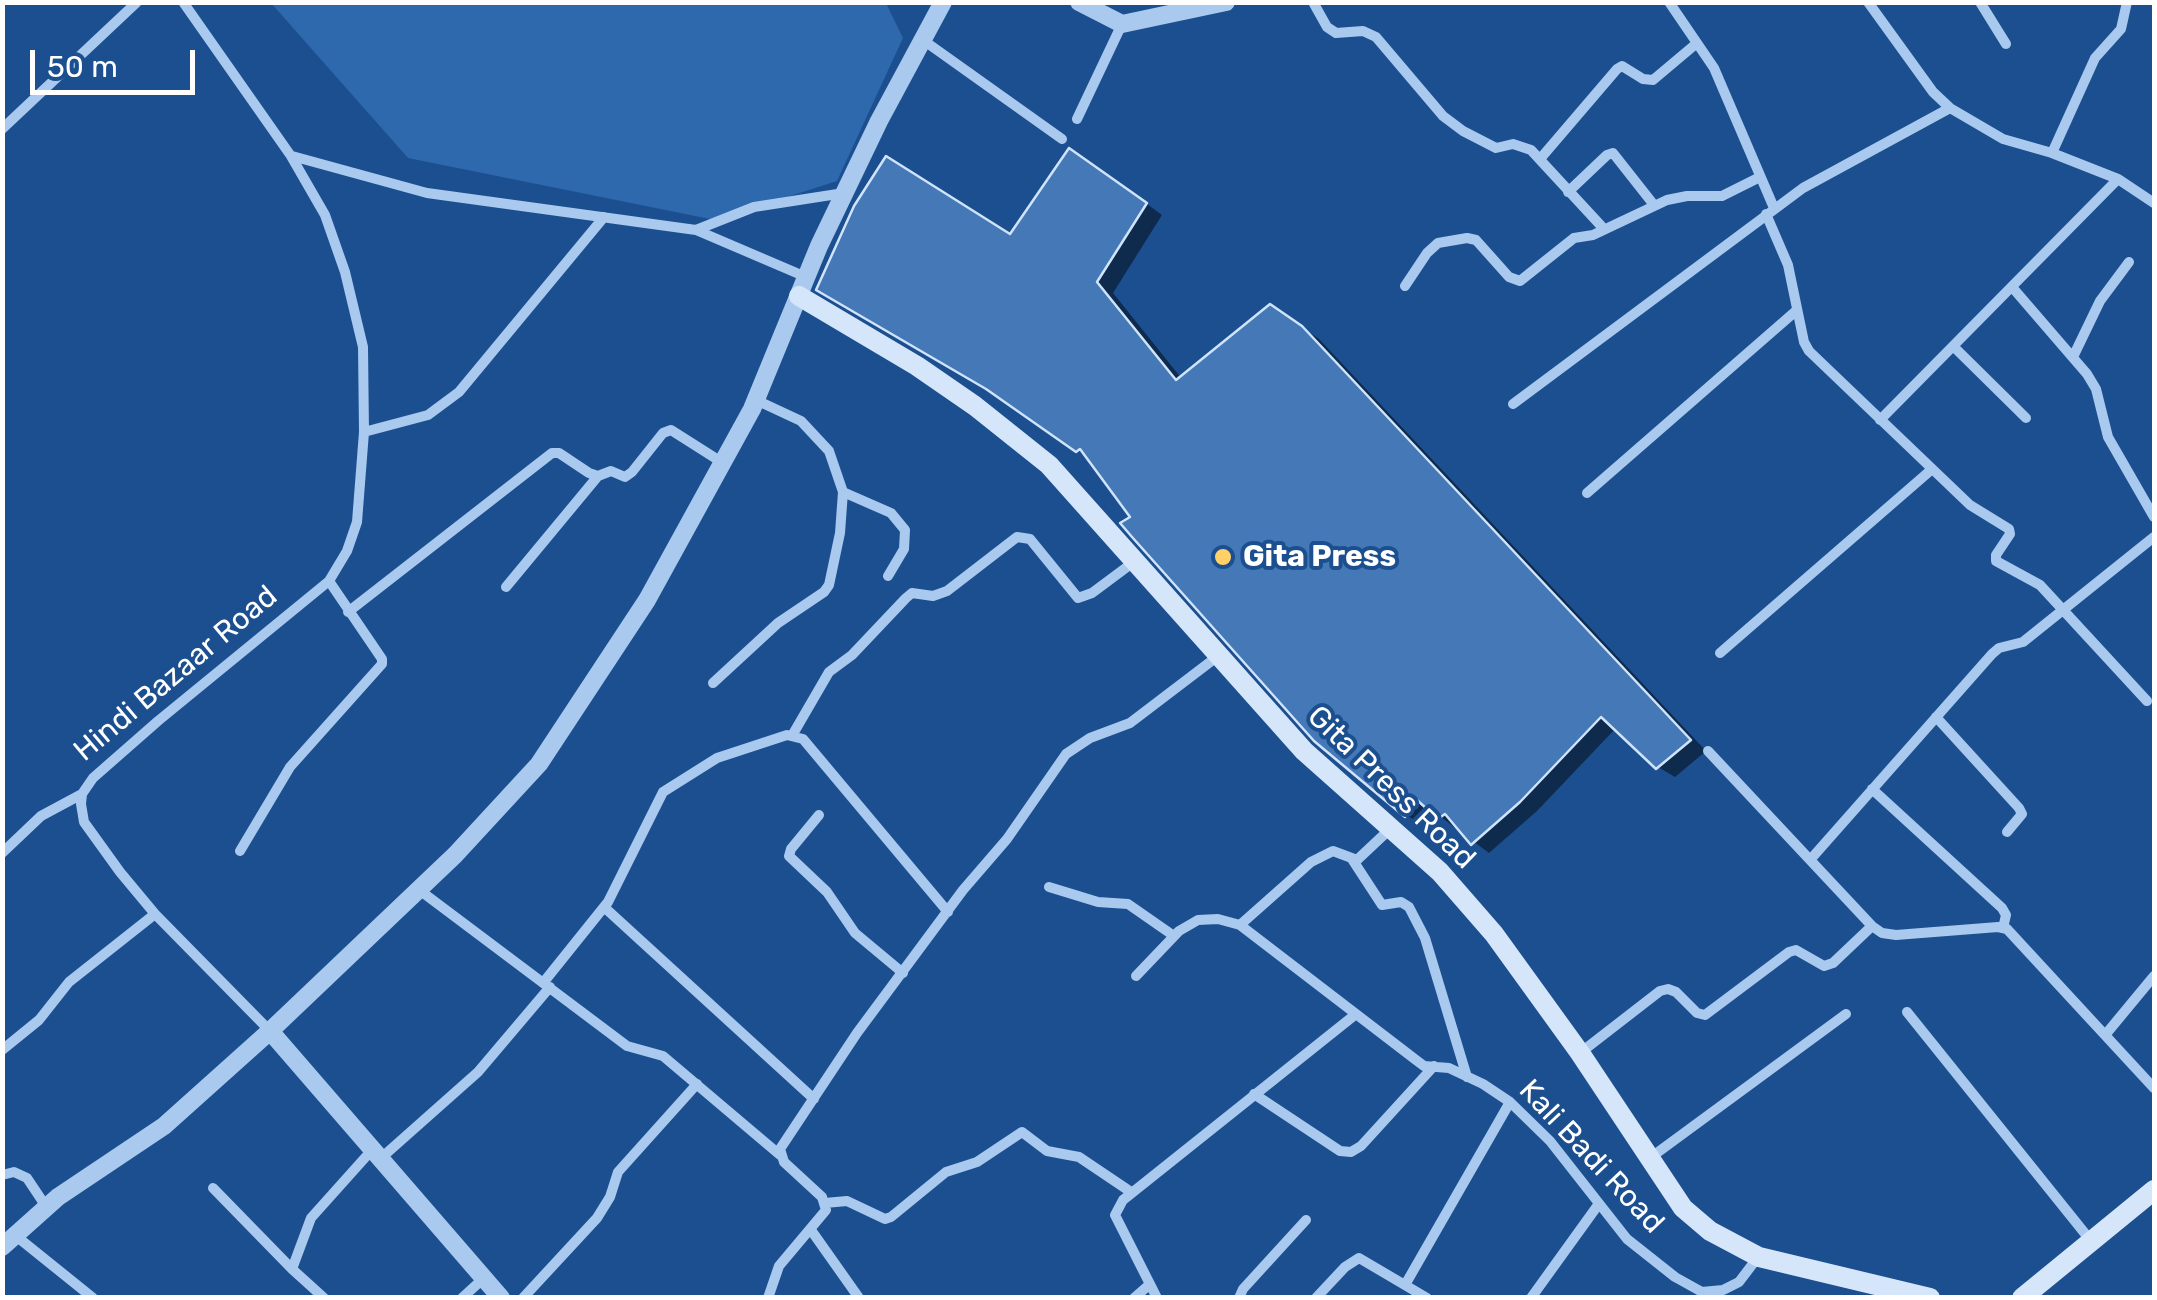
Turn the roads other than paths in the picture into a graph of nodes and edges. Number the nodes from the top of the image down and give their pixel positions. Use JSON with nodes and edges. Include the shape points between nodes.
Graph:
{"nodes":[{"id":1,"x":138,"y":2,"type":"edge"},
{"id":2,"x":183,"y":2,"type":"edge"},
{"id":3,"x":943,"y":2,"type":"edge"},
{"id":4,"x":1226,"y":2,"type":"edge"},
{"id":5,"x":1313,"y":2,"type":"edge"},
{"id":6,"x":1669,"y":2,"type":"edge"},
{"id":7,"x":1868,"y":2,"type":"edge"},
{"id":8,"x":1980,"y":2,"type":"edge"},
{"id":9,"x":2127,"y":2,"type":"edge"},
{"id":10,"x":1090,"y":5,"type":"edge"},
{"id":11,"x":1122,"y":24,"type":"junction"},
{"id":12,"x":923,"y":40,"type":"junction"},
{"id":13,"x":1697,"y":43,"type":"junction"},
{"id":14,"x":2006,"y":44,"type":"dead end"},
{"id":15,"x":1950,"y":108,"type":"junction"},
{"id":16,"x":1077,"y":119,"type":"dead end"},
{"id":17,"x":2,"y":129,"type":"edge"},
{"id":18,"x":1062,"y":139,"type":"dead end"},
{"id":19,"x":2052,"y":153,"type":"junction"},
{"id":20,"x":291,"y":156,"type":"junction"},
{"id":21,"x":1540,"y":159,"type":"junction"},
{"id":22,"x":1760,"y":177,"type":"junction"},
{"id":23,"x":2118,"y":179,"type":"junction"},
{"id":24,"x":1568,"y":192,"type":"junction"},
{"id":25,"x":845,"y":193,"type":"junction"},
{"id":26,"x":2154,"y":203,"type":"edge"},
{"id":27,"x":1654,"y":205,"type":"junction"},
{"id":28,"x":1770,"y":211,"type":"junction"},
{"id":29,"x":604,"y":218,"type":"junction"},
{"id":30,"x":1604,"y":229,"type":"junction"},
{"id":31,"x":696,"y":230,"type":"junction"},
{"id":32,"x":2129,"y":262,"type":"dead end"},
{"id":33,"x":802,"y":286,"type":"junction"},
{"id":34,"x":1404,"y":286,"type":"dead end"},
{"id":35,"x":2012,"y":286,"type":"junction"},
{"id":36,"x":1798,"y":310,"type":"junction"},
{"id":37,"x":1954,"y":346,"type":"junction"},
{"id":38,"x":2072,"y":358,"type":"junction"},
{"id":39,"x":756,"y":400,"type":"junction"},
{"id":40,"x":1513,"y":404,"type":"dead end"},
{"id":41,"x":2026,"y":418,"type":"dead end"},
{"id":42,"x":1880,"y":420,"type":"junction"},
{"id":43,"x":364,"y":432,"type":"junction"},
{"id":44,"x":723,"y":462,"type":"junction"},
{"id":45,"x":1931,"y":470,"type":"junction"},
{"id":46,"x":598,"y":476,"type":"junction"},
{"id":47,"x":843,"y":492,"type":"junction"},
{"id":48,"x":1587,"y":493,"type":"dead end"},
{"id":49,"x":2154,"y":517,"type":"edge"},
{"id":50,"x":2154,"y":537,"type":"edge"},
{"id":51,"x":1135,"y":560,"type":"junction"},
{"id":52,"x":888,"y":576,"type":"dead end"},
{"id":53,"x":329,"y":582,"type":"junction"},
{"id":54,"x":506,"y":588,"type":"dead end"},
{"id":55,"x":2064,"y":609,"type":"junction"},
{"id":56,"x":348,"y":612,"type":"junction"},
{"id":57,"x":1720,"y":652,"type":"dead end"},
{"id":58,"x":1218,"y":656,"type":"junction"},
{"id":59,"x":713,"y":683,"type":"dead end"},
{"id":60,"x":2148,"y":701,"type":"dead end"},
{"id":61,"x":1936,"y":717,"type":"junction"},
{"id":62,"x":793,"y":734,"type":"junction"},
{"id":63,"x":1708,"y":751,"type":"dead end"},
{"id":64,"x":1872,"y":789,"type":"junction"},
{"id":65,"x":82,"y":794,"type":"junction"},
{"id":66,"x":820,"y":815,"type":"dead end"},
{"id":67,"x":1390,"y":829,"type":"junction"},
{"id":68,"x":2007,"y":832,"type":"dead end"},
{"id":69,"x":240,"y":851,"type":"dead end"},
{"id":70,"x":2,"y":853,"type":"edge"},
{"id":71,"x":1352,"y":859,"type":"junction"},
{"id":72,"x":1810,"y":860,"type":"junction"},
{"id":73,"x":1049,"y":887,"type":"dead end"},
{"id":74,"x":418,"y":888,"type":"junction"},
{"id":75,"x":604,"y":907,"type":"junction"},
{"id":76,"x":948,"y":912,"type":"junction"},
{"id":77,"x":155,"y":914,"type":"junction"},
{"id":78,"x":1240,"y":925,"type":"junction"},
{"id":79,"x":1872,"y":926,"type":"junction"},
{"id":80,"x":2002,"y":928,"type":"junction"},
{"id":81,"x":1174,"y":936,"type":"junction"},
{"id":82,"x":902,"y":972,"type":"junction"},
{"id":83,"x":1136,"y":976,"type":"dead end"},
{"id":84,"x":2154,"y":976,"type":"edge"},
{"id":85,"x":546,"y":985,"type":"junction"},
{"id":86,"x":1907,"y":1012,"type":"dead end"},
{"id":87,"x":1356,"y":1014,"type":"junction"},
{"id":88,"x":1846,"y":1014,"type":"dead end"},
{"id":89,"x":270,"y":1031,"type":"junction"},
{"id":90,"x":2106,"y":1034,"type":"junction"},
{"id":91,"x":2,"y":1050,"type":"edge"},
{"id":92,"x":1580,"y":1053,"type":"junction"},
{"id":93,"x":1434,"y":1066,"type":"junction"},
{"id":94,"x":1467,"y":1076,"type":"junction"},
{"id":95,"x":697,"y":1084,"type":"junction"},
{"id":96,"x":2154,"y":1088,"type":"edge"},
{"id":97,"x":1254,"y":1094,"type":"junction"},
{"id":98,"x":814,"y":1099,"type":"junction"},
{"id":99,"x":1510,"y":1102,"type":"junction"},
{"id":100,"x":780,"y":1154,"type":"junction"},
{"id":101,"x":375,"y":1155,"type":"junction"},
{"id":102,"x":1649,"y":1158,"type":"junction"},
{"id":103,"x":2,"y":1176,"type":"edge"},
{"id":104,"x":213,"y":1188,"type":"dead end"},
{"id":105,"x":2154,"y":1190,"type":"edge"},
{"id":106,"x":1131,"y":1192,"type":"junction"},
{"id":107,"x":825,"y":1203,"type":"junction"},
{"id":108,"x":1598,"y":1205,"type":"junction"},
{"id":109,"x":47,"y":1208,"type":"junction"},
{"id":110,"x":1306,"y":1220,"type":"dead end"},
{"id":111,"x":810,"y":1230,"type":"junction"},
{"id":112,"x":9,"y":1241,"type":"edge"},
{"id":113,"x":2091,"y":1241,"type":"junction"},
{"id":114,"x":1759,"y":1256,"type":"junction"},
{"id":115,"x":292,"y":1270,"type":"junction"},
{"id":116,"x":485,"y":1278,"type":"junction"},
{"id":117,"x":1405,"y":1285,"type":"junction"},
{"id":118,"x":1148,"y":1286,"type":"junction"},
{"id":119,"x":1702,"y":1294,"type":"edge"},
{"id":120,"x":93,"y":1298,"type":"edge"},
{"id":121,"x":324,"y":1298,"type":"edge"},
{"id":122,"x":462,"y":1298,"type":"edge"},
{"id":123,"x":501,"y":1298,"type":"edge"},
{"id":124,"x":523,"y":1298,"type":"edge"},
{"id":125,"x":768,"y":1298,"type":"edge"},
{"id":126,"x":859,"y":1298,"type":"edge"},
{"id":127,"x":1134,"y":1298,"type":"edge"},
{"id":128,"x":1157,"y":1298,"type":"edge"},
{"id":129,"x":1239,"y":1298,"type":"edge"},
{"id":130,"x":1316,"y":1298,"type":"edge"},
{"id":131,"x":1427,"y":1298,"type":"edge"},
{"id":132,"x":1531,"y":1298,"type":"edge"},
{"id":133,"x":1930,"y":1298,"type":"edge"},
{"id":134,"x":2022,"y":1298,"type":"edge"}],
"edges":[{"from":1,"to":17,"type":"street"},
{"from":2,"to":20,"type":"street","name":"Hindi Bazaar Road"},
{"from":3,"to":12,"type":"street"},
{"from":4,"to":11,"type":"street"},
{"from":5,"to":21,"type":"street","via":[[1336,33],[1376,37],[1463,132],[1496,148],[1522,145]]},
{"from":6,"to":13,"type":"street"},
{"from":7,"to":15,"type":"street"},
{"from":8,"to":14,"type":"street"},
{"from":9,"to":19,"type":"street","via":[[2120,29],[2094,58]]},
{"from":10,"to":11,"type":"street"},
{"from":11,"to":16,"type":"street"},
{"from":12,"to":18,"type":"street"},
{"from":12,"to":25,"type":"street"},
{"from":13,"to":21,"type":"street","via":[[1653,80],[1617,69]]},
{"from":13,"to":22,"type":"street","via":[[1719,78]]},
{"from":15,"to":19,"type":"street","via":[[2003,139]]},
{"from":15,"to":28,"type":"street"},
{"from":19,"to":23,"type":"street"},
{"from":20,"to":29,"type":"street","via":[[428,192]]},
{"from":20,"to":43,"type":"street","name":"Hindi Bazaar Road","via":[[325,215],[345,272],[364,347]]},
{"from":21,"to":24,"type":"street"},
{"from":22,"to":27,"type":"street","via":[[1722,196]]},
{"from":22,"to":28,"type":"street"},
{"from":23,"to":26,"type":"street"},
{"from":23,"to":35,"type":"street"},
{"from":24,"to":27,"type":"street","via":[[1613,153]]},
{"from":24,"to":30,"type":"street"},
{"from":25,"to":31,"type":"street","via":[[754,207]]},
{"from":25,"to":33,"type":"street"},
{"from":27,"to":30,"type":"street"},
{"from":28,"to":36,"type":"street"},
{"from":28,"to":40,"type":"street"},
{"from":29,"to":31,"type":"street"},
{"from":29,"to":43,"type":"street","via":[[459,392],[428,415]]},
{"from":30,"to":34,"type":"street","via":[[1566,242],[1520,281],[1476,240],[1438,243]]},
{"from":31,"to":33,"type":"street"},
{"from":32,"to":38,"type":"street","via":[[2100,301]]},
{"from":33,"to":39,"type":"street"},
{"from":33,"to":51,"type":"main road","name":"Gita Press Road","via":[[1017,438]]},
{"from":35,"to":37,"type":"street"},
{"from":35,"to":38,"type":"street"},
{"from":36,"to":42,"type":"street","via":[[1809,351]]},
{"from":36,"to":48,"type":"street"},
{"from":37,"to":41,"type":"street"},
{"from":37,"to":42,"type":"street"},
{"from":38,"to":49,"type":"street","via":[[2096,389],[2108,437]]},
{"from":39,"to":44,"type":"street"},
{"from":39,"to":47,"type":"street","via":[[811,430],[828,451]]},
{"from":42,"to":45,"type":"street"},
{"from":43,"to":53,"type":"street","name":"Hindi Bazaar Road","via":[[357,522]]},
{"from":44,"to":46,"type":"street","via":[[672,430],[632,472]]},
{"from":44,"to":74,"type":"street","via":[[648,600],[539,764]]},
{"from":45,"to":55,"type":"street","via":[[2009,529],[1996,561],[2034,580]]},
{"from":45,"to":57,"type":"street"},
{"from":46,"to":54,"type":"street"},
{"from":46,"to":56,"type":"street","via":[[559,452],[545,456]]},
{"from":47,"to":52,"type":"street","via":[[891,513],[905,530],[904,548]]},
{"from":47,"to":59,"type":"street","via":[[829,585]]},
{"from":50,"to":55,"type":"street"},
{"from":51,"to":58,"type":"main road","name":"Gita Press Road"},
{"from":51,"to":62,"type":"street","via":[[1078,598],[1030,539],[1017,536],[947,590],[906,598],[829,672]]},
{"from":53,"to":56,"type":"street"},
{"from":53,"to":65,"type":"street","name":"Hindi Bazaar Road","via":[[158,721]]},
{"from":55,"to":60,"type":"street"},
{"from":55,"to":61,"type":"street","via":[[2023,642],[1999,648]]},
{"from":56,"to":69,"type":"street","via":[[382,664],[290,767]]},
{"from":58,"to":67,"type":"main road","name":"Gita Press Road","via":[[1304,751]]},
{"from":58,"to":76,"type":"street","via":[[1130,723],[1066,754]]},
{"from":61,"to":64,"type":"street"},
{"from":61,"to":68,"type":"street","via":[[2022,814]]},
{"from":62,"to":75,"type":"street","via":[[718,758],[662,792]]},
{"from":62,"to":76,"type":"street"},
{"from":63,"to":72,"type":"street"},
{"from":64,"to":72,"type":"street"},
{"from":64,"to":80,"type":"street","via":[[2002,908]]},
{"from":65,"to":70,"type":"street","via":[[41,816]]},
{"from":65,"to":77,"type":"street","name":"Hindi Bazaar Road","via":[[84,822]]},
{"from":66,"to":82,"type":"street","via":[[789,856],[855,932]]},
{"from":67,"to":71,"type":"street"},
{"from":67,"to":92,"type":"main road","name":"Gita Press Road","via":[[1440,872],[1494,934]]},
{"from":71,"to":78,"type":"street","via":[[1333,850],[1311,862]]},
{"from":71,"to":94,"type":"street","via":[[1382,905],[1409,907],[1426,938]]},
{"from":72,"to":79,"type":"street"},
{"from":73,"to":81,"type":"street","via":[[1128,904]]},
{"from":74,"to":85,"type":"street"},
{"from":74,"to":89,"type":"street"},
{"from":75,"to":85,"type":"street"},
{"from":75,"to":98,"type":"street"},
{"from":76,"to":82,"type":"street"},
{"from":77,"to":89,"type":"street","name":"Hindi Bazaar Road"},
{"from":77,"to":91,"type":"street","via":[[68,982],[39,1020]]},
{"from":78,"to":81,"type":"street","via":[[1198,920]]},
{"from":78,"to":87,"type":"street","name":"Kali Badi Road"},
{"from":79,"to":80,"type":"street","via":[[1896,935]]},
{"from":79,"to":92,"type":"street","via":[[1824,966],[1789,952],[1704,1015],[1676,992],[1660,992]]},
{"from":80,"to":90,"type":"street"},
{"from":81,"to":83,"type":"street"},
{"from":82,"to":98,"type":"street"},
{"from":84,"to":90,"type":"street"},
{"from":85,"to":95,"type":"street","via":[[627,1046],[663,1056]]},
{"from":85,"to":101,"type":"street","via":[[478,1072]]},
{"from":86,"to":113,"type":"street"},
{"from":87,"to":93,"type":"street","name":"Kali Badi Road","via":[[1424,1066]]},
{"from":87,"to":97,"type":"street"},
{"from":88,"to":102,"type":"street"},
{"from":89,"to":101,"type":"street","name":"Hindi Bazaar Road"},
{"from":89,"to":109,"type":"street","via":[[164,1126]]},
{"from":90,"to":96,"type":"street"},
{"from":92,"to":102,"type":"main road","name":"Gita Press Road"},
{"from":93,"to":94,"type":"street","name":"Kali Badi Road"},
{"from":93,"to":97,"type":"street","via":[[1350,1152]]},
{"from":94,"to":99,"type":"street","name":"Kali Badi Road"},
{"from":95,"to":100,"type":"street"},
{"from":95,"to":124,"type":"street","via":[[618,1172],[597,1218]]},
{"from":97,"to":106,"type":"street"},
{"from":98,"to":100,"type":"street"},
{"from":99,"to":108,"type":"street","name":"Kali Badi Road"},
{"from":99,"to":117,"type":"street"},
{"from":100,"to":107,"type":"street"},
{"from":101,"to":115,"type":"street","via":[[312,1218]]},
{"from":101,"to":116,"type":"street","name":"Hindi Bazaar Road"},
{"from":102,"to":114,"type":"main road","name":"Gita Press Road","via":[[1682,1208]]},
{"from":103,"to":109,"type":"street","via":[[28,1178]]},
{"from":104,"to":115,"type":"street"},
{"from":105,"to":113,"type":"main road"},
{"from":106,"to":107,"type":"street","via":[[1079,1156],[1048,1152],[1022,1132],[977,1162],[946,1172],[891,1217],[847,1201]]},
{"from":106,"to":118,"type":"street","via":[[1115,1215]]},
{"from":107,"to":111,"type":"street"},
{"from":108,"to":119,"type":"street","name":"Kali Badi Road","via":[[1627,1239]]},
{"from":108,"to":132,"type":"street"},
{"from":109,"to":112,"type":"street"},
{"from":110,"to":129,"type":"street"},
{"from":111,"to":125,"type":"street","via":[[778,1266]]},
{"from":111,"to":126,"type":"street"},
{"from":112,"to":120,"type":"street"},
{"from":113,"to":134,"type":"main road"},
{"from":114,"to":119,"type":"street","name":"Kali Badi Road","via":[[1739,1282]]},
{"from":114,"to":133,"type":"main road","name":"Gita Press Road"},
{"from":115,"to":121,"type":"street"},
{"from":116,"to":122,"type":"street"},
{"from":116,"to":123,"type":"street","name":"Hindi Bazaar Road"},
{"from":117,"to":130,"type":"street","via":[[1359,1258]]},
{"from":117,"to":131,"type":"street"},
{"from":118,"to":127,"type":"street"},
{"from":118,"to":128,"type":"street"}]}
